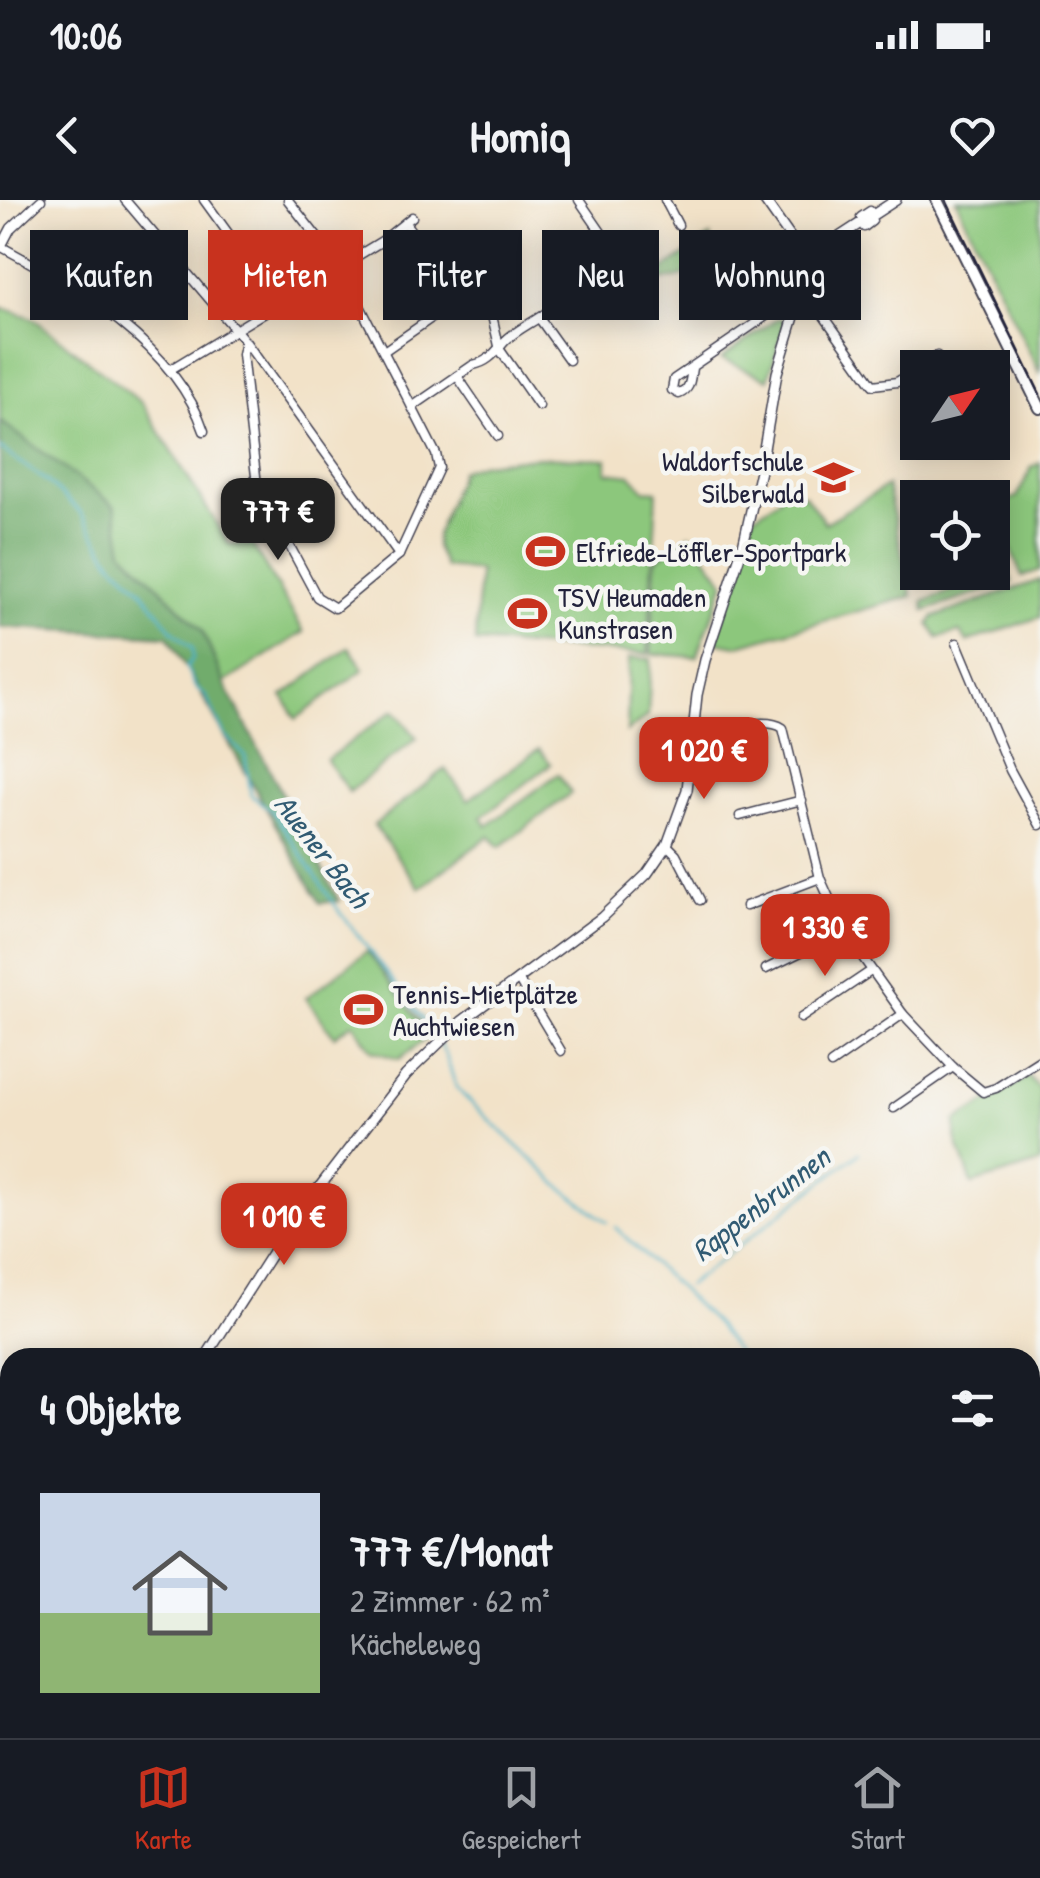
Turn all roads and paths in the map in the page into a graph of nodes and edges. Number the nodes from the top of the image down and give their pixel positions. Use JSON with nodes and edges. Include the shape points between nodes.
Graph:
{"nodes":[{"id":1,"x":41,"y":200,"type":"edge"},
{"id":2,"x":125,"y":200,"type":"edge"},
{"id":3,"x":204,"y":200,"type":"edge"},
{"id":4,"x":288,"y":200,"type":"edge"},
{"id":5,"x":579,"y":200,"type":"edge"},
{"id":6,"x":665,"y":200,"type":"edge"},
{"id":7,"x":764,"y":200,"type":"edge"},
{"id":8,"x":896,"y":200,"type":"edge"},
{"id":9,"x":937,"y":200,"type":"edge"},
{"id":10,"x":678,"y":225,"type":"dead end"},
{"id":11,"x":226,"y":230,"type":"edge"},
{"id":12,"x":312,"y":230,"type":"edge"},
{"id":13,"x":396,"y":230,"type":"edge"},
{"id":14,"x":413,"y":230,"type":"edge"},
{"id":15,"x":600,"y":230,"type":"edge"},
{"id":16,"x":785,"y":230,"type":"edge"},
{"id":17,"x":850,"y":230,"type":"edge"},
{"id":18,"x":1,"y":247,"type":"edge"},
{"id":19,"x":363,"y":311,"type":"edge"},
{"id":20,"x":252,"y":320,"type":"edge"},
{"id":21,"x":429,"y":320,"type":"edge"},
{"id":22,"x":493,"y":320,"type":"edge"},
{"id":23,"x":762,"y":320,"type":"edge"},
{"id":24,"x":792,"y":320,"type":"edge"},
{"id":25,"x":826,"y":320,"type":"edge"},
{"id":26,"x":237,"y":330,"type":"junction"},
{"id":27,"x":245,"y":340,"type":"junction"},
{"id":28,"x":500,"y":350,"type":"junction"},
{"id":29,"x":384,"y":351,"type":"junction"},
{"id":30,"x":570,"y":360,"type":"dead end"},
{"id":31,"x":171,"y":368,"type":"junction"},
{"id":32,"x":692,"y":368,"type":"dead end"},
{"id":33,"x":457,"y":376,"type":"junction"},
{"id":34,"x":900,"y":380,"type":"edge"},
{"id":35,"x":539,"y":406,"type":"dead end"},
{"id":36,"x":412,"y":407,"type":"junction"},
{"id":37,"x":1040,"y":408,"type":"edge"},
{"id":38,"x":204,"y":431,"type":"dead end"},
{"id":39,"x":498,"y":436,"type":"dead end"},
{"id":40,"x":400,"y":555,"type":"junction"},
{"id":41,"x":957,"y":643,"type":"dead end"},
{"id":42,"x":694,"y":732,"type":"junction"},
{"id":43,"x":802,"y":800,"type":"junction"},
{"id":44,"x":740,"y":816,"type":"dead end"},
{"id":45,"x":1040,"y":826,"type":"edge"},
{"id":46,"x":666,"y":845,"type":"junction"},
{"id":47,"x":820,"y":878,"type":"junction"},
{"id":48,"x":700,"y":900,"type":"dead end"},
{"id":49,"x":746,"y":906,"type":"dead end"},
{"id":50,"x":844,"y":932,"type":"junction"},
{"id":51,"x":766,"y":968,"type":"dead end"},
{"id":52,"x":871,"y":971,"type":"junction"},
{"id":53,"x":518,"y":979,"type":"junction"},
{"id":54,"x":903,"y":1014,"type":"junction"},
{"id":55,"x":801,"y":1018,"type":"dead end"},
{"id":56,"x":561,"y":1052,"type":"dead end"},
{"id":57,"x":1040,"y":1060,"type":"edge"},
{"id":58,"x":831,"y":1064,"type":"dead end"},
{"id":59,"x":953,"y":1067,"type":"junction"},
{"id":60,"x":894,"y":1108,"type":"dead end"},
{"id":61,"x":211,"y":1348,"type":"edge"}],
"edges":[{"from":1,"to":18,"type":"street"},
{"from":2,"to":26,"type":"street"},
{"from":3,"to":11,"type":"street"},
{"from":4,"to":12,"type":"street"},
{"from":5,"to":15,"type":"street"},
{"from":6,"to":10,"type":"street"},
{"from":7,"to":16,"type":"street"},
{"from":8,"to":17,"type":"street"},
{"from":9,"to":37,"type":"main road"},
{"from":13,"to":14,"type":"street","via":[[408,220]]},
{"from":18,"to":31,"type":"street","via":[[68,286]]},
{"from":19,"to":29,"type":"street"},
{"from":20,"to":26,"type":"street"},
{"from":21,"to":29,"type":"street"},
{"from":22,"to":28,"type":"street"},
{"from":23,"to":32,"type":"street"},
{"from":24,"to":42,"type":"street","via":[[746,533],[705,660]]},
{"from":25,"to":34,"type":"street","via":[[871,388]]},
{"from":26,"to":27,"type":"street"},
{"from":26,"to":31,"type":"street"},
{"from":27,"to":40,"type":"street"},
{"from":27,"to":40,"type":"street","via":[[256,485],[317,597],[331,608]]},
{"from":28,"to":30,"type":"street","via":[[543,315]]},
{"from":28,"to":33,"type":"street"},
{"from":28,"to":35,"type":"street"},
{"from":29,"to":36,"type":"street"},
{"from":31,"to":38,"type":"street"},
{"from":33,"to":36,"type":"street"},
{"from":33,"to":39,"type":"street"},
{"from":36,"to":40,"type":"street","via":[[439,468]]},
{"from":41,"to":45,"type":"street"},
{"from":42,"to":43,"type":"street","via":[[766,721],[784,728]]},
{"from":42,"to":46,"type":"street","via":[[687,790]]},
{"from":43,"to":44,"type":"street"},
{"from":43,"to":47,"type":"street"},
{"from":46,"to":48,"type":"street"},
{"from":46,"to":53,"type":"street","via":[[640,880]]},
{"from":47,"to":49,"type":"street"},
{"from":47,"to":50,"type":"street"},
{"from":50,"to":51,"type":"street"},
{"from":50,"to":52,"type":"street"},
{"from":52,"to":54,"type":"street"},
{"from":52,"to":55,"type":"street"},
{"from":53,"to":56,"type":"street"},
{"from":53,"to":61,"type":"street","via":[[439,1041],[391,1092],[312,1194]]},
{"from":54,"to":58,"type":"street"},
{"from":54,"to":59,"type":"street"},
{"from":57,"to":59,"type":"street","via":[[983,1092]]},
{"from":59,"to":60,"type":"street"}]}
